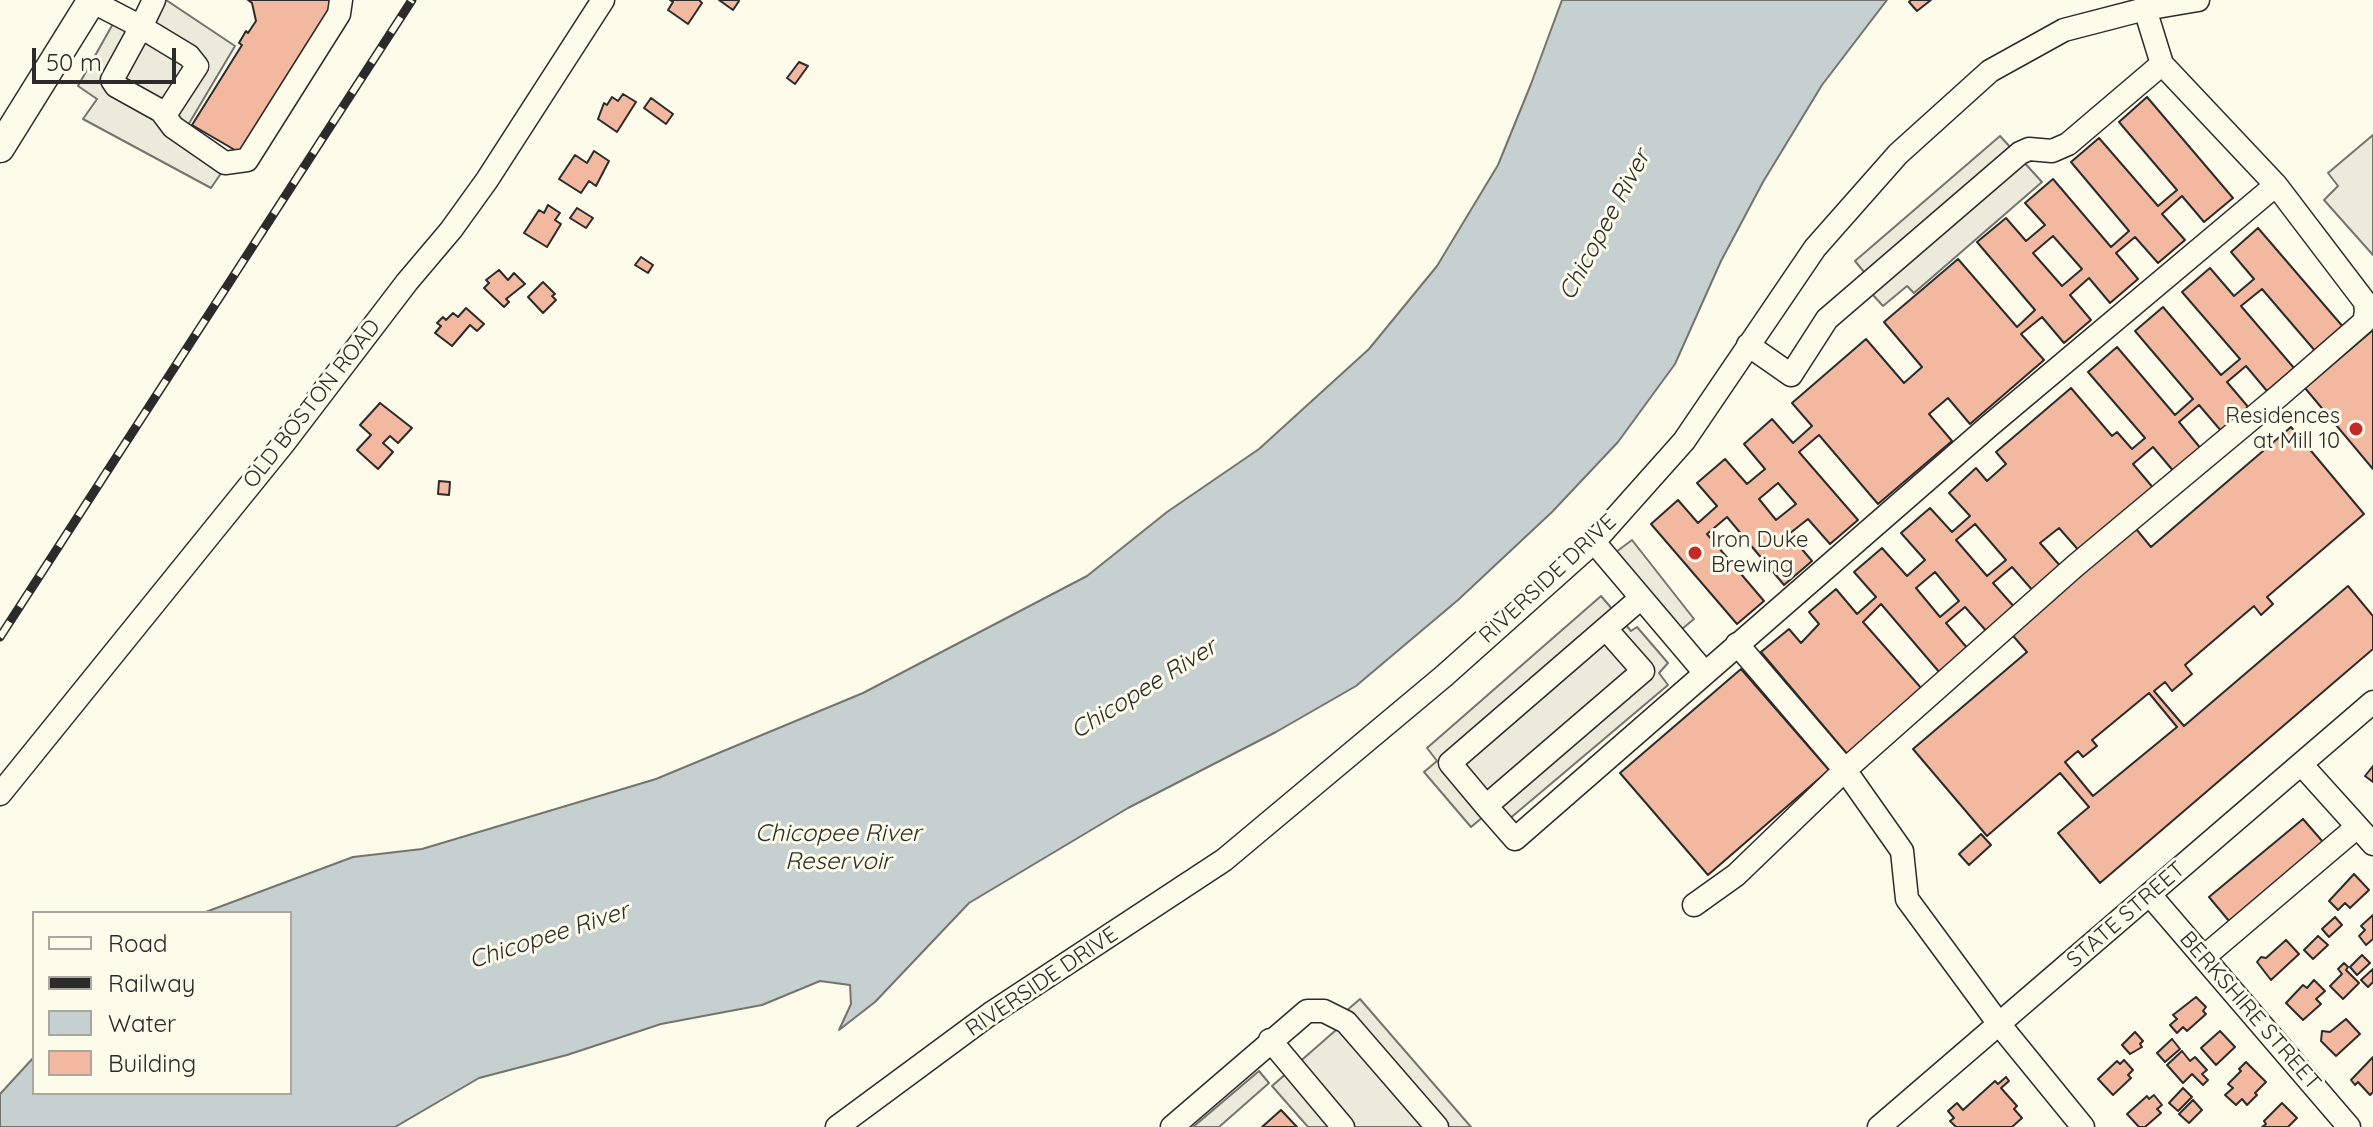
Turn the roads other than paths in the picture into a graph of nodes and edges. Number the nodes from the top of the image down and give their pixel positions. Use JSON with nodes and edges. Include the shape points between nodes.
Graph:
{"nodes":[{"id":1,"x":92,"y":0,"type":"edge"},
{"id":2,"x":154,"y":0,"type":"edge"},
{"id":3,"x":341,"y":0,"type":"edge"},
{"id":4,"x":603,"y":0,"type":"edge"},
{"id":5,"x":2198,"y":0,"type":"edge"},
{"id":6,"x":2145,"y":9,"type":"junction"},
{"id":7,"x":141,"y":27,"type":"junction"},
{"id":8,"x":2162,"y":64,"type":"junction"},
{"id":9,"x":161,"y":111,"type":"junction"},
{"id":10,"x":0,"y":148,"type":"edge"},
{"id":11,"x":2276,"y":185,"type":"junction"},
{"id":12,"x":1748,"y":345,"type":"junction"},
{"id":13,"x":1594,"y":542,"type":"junction"},
{"id":14,"x":1641,"y":598,"type":"junction"},
{"id":15,"x":1606,"y":629,"type":"junction"},
{"id":16,"x":1737,"y":644,"type":"junction"},
{"id":17,"x":1705,"y":673,"type":"junction"},
{"id":18,"x":2373,"y":702,"type":"edge"},
{"id":19,"x":2301,"y":764,"type":"junction"},
{"id":20,"x":1845,"y":770,"type":"junction"},
{"id":21,"x":0,"y":794,"type":"edge"},
{"id":22,"x":1486,"y":806,"type":"junction"},
{"id":23,"x":2357,"y":827,"type":"junction"},
{"id":24,"x":2373,"y":844,"type":"edge"},
{"id":25,"x":2150,"y":895,"type":"junction"},
{"id":26,"x":1694,"y":905,"type":"dead end"},
{"id":27,"x":2204,"y":957,"type":"junction"},
{"id":28,"x":1999,"y":1024,"type":"junction"},
{"id":29,"x":1270,"y":1040,"type":"junction"},
{"id":30,"x":837,"y":1127,"type":"edge"},
{"id":31,"x":1172,"y":1127,"type":"edge"},
{"id":32,"x":1343,"y":1127,"type":"edge"},
{"id":33,"x":1437,"y":1127,"type":"edge"},
{"id":34,"x":1879,"y":1127,"type":"edge"},
{"id":35,"x":2083,"y":1127,"type":"edge"},
{"id":36,"x":2349,"y":1127,"type":"edge"}],
"edges":[{"from":1,"to":7,"type":"street"},
{"from":1,"to":10,"type":"main road"},
{"from":2,"to":7,"type":"street"},
{"from":3,"to":9,"type":"street","via":[[339,14],[247,160],[225,163],[173,127]]},
{"from":4,"to":21,"type":"street","name":"OLD BOSTON ROAD","via":[[451,230]]},
{"from":5,"to":6,"type":"street","name":"RIVERSIDE DRIVE"},
{"from":6,"to":8,"type":"street"},
{"from":6,"to":12,"type":"street","name":"RIVERSIDE DRIVE","via":[[2064,30],[1990,71],[1898,154],[1815,248]]},
{"from":7,"to":9,"type":"street","via":[[112,80]]},
{"from":7,"to":9,"type":"street","via":[[197,66],[169,109]]},
{"from":8,"to":11,"type":"street"},
{"from":8,"to":12,"type":"street","via":[[2068,144],[2020,153],[1827,319],[1791,375]]},
{"from":11,"to":16,"type":"street"},
{"from":11,"to":20,"type":"street","via":[[2365,302],[2364,322],[2075,566]]},
{"from":12,"to":13,"type":"street","name":"RIVERSIDE DRIVE","via":[[1684,441]]},
{"from":13,"to":14,"type":"street"},
{"from":13,"to":30,"type":"street","name":"RIVERSIDE DRIVE","via":[[1224,860],[990,1014]]},
{"from":14,"to":15,"type":"street"},
{"from":14,"to":17,"type":"street"},
{"from":15,"to":22,"type":"street","via":[[1450,763]]},
{"from":15,"to":22,"type":"street","via":[[1643,671]]},
{"from":16,"to":17,"type":"street"},
{"from":16,"to":20,"type":"street"},
{"from":17,"to":22,"type":"street","via":[[1515,839]]},
{"from":18,"to":19,"type":"street","name":"STATE STREET"},
{"from":19,"to":23,"type":"street"},
{"from":19,"to":25,"type":"street","name":"STATE STREET"},
{"from":20,"to":26,"type":"street","via":[[1736,875]]},
{"from":20,"to":28,"type":"street","via":[[1902,851],[1907,899]]},
{"from":23,"to":24,"type":"street"},
{"from":23,"to":27,"type":"street"},
{"from":25,"to":27,"type":"street","name":"BERKSHIRE STREET"},
{"from":25,"to":28,"type":"street","name":"STATE STREET"},
{"from":27,"to":36,"type":"street","name":"BERKSHIRE STREET"},
{"from":28,"to":34,"type":"street","name":"STATE STREET"},
{"from":28,"to":35,"type":"street"},
{"from":29,"to":31,"type":"street"},
{"from":29,"to":32,"type":"street"},
{"from":29,"to":33,"type":"street","via":[[1307,1011],[1324,1011],[1346,1022]]}]}
